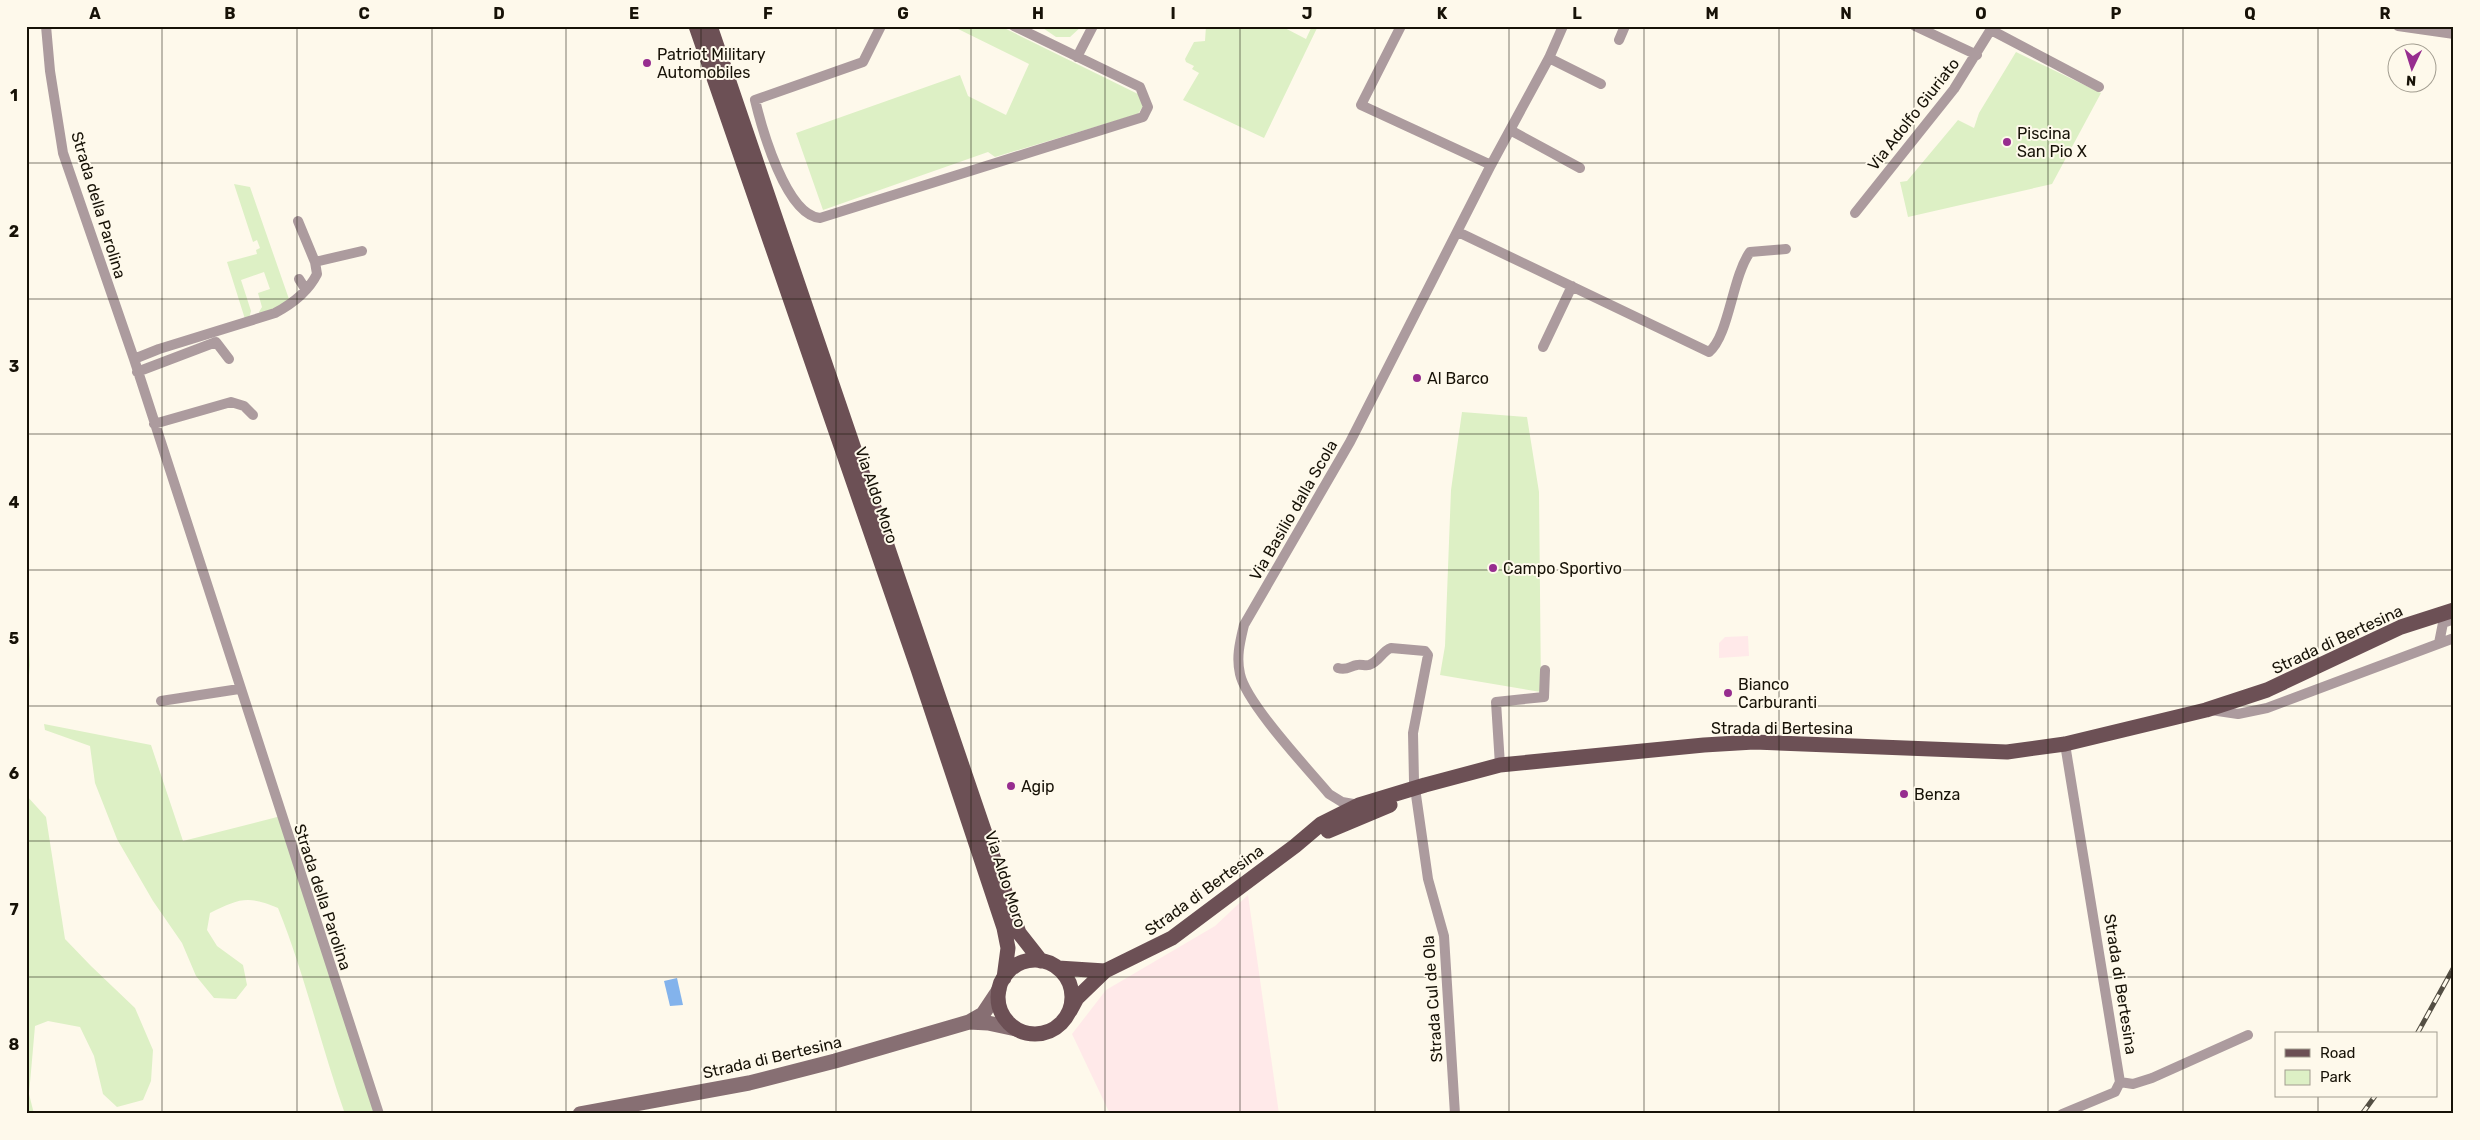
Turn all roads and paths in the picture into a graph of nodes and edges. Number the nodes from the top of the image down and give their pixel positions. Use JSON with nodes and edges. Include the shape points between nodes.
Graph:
{"nodes":[{"id":1,"x":46,"y":26,"type":"edge"},
{"id":2,"x":696,"y":26,"type":"edge"},
{"id":3,"x":710,"y":26,"type":"edge"},
{"id":4,"x":881,"y":26,"type":"edge"},
{"id":5,"x":1014,"y":26,"type":"edge"},
{"id":6,"x":1093,"y":26,"type":"edge"},
{"id":7,"x":1401,"y":26,"type":"edge"},
{"id":8,"x":1563,"y":26,"type":"edge"},
{"id":9,"x":1625,"y":26,"type":"edge"},
{"id":10,"x":1915,"y":26,"type":"edge"},
{"id":11,"x":2398,"y":26,"type":"edge"},
{"id":12,"x":1992,"y":28,"type":"edge"},
{"id":13,"x":2454,"y":34,"type":"edge"},
{"id":14,"x":1619,"y":40,"type":"dead end"},
{"id":15,"x":1977,"y":55,"type":"junction"},
{"id":16,"x":1077,"y":57,"type":"junction"},
{"id":17,"x":1549,"y":58,"type":"junction"},
{"id":18,"x":1600,"y":84,"type":"dead end"},
{"id":19,"x":2099,"y":87,"type":"dead end"},
{"id":20,"x":1510,"y":130,"type":"junction"},
{"id":21,"x":1491,"y":165,"type":"junction"},
{"id":22,"x":1580,"y":168,"type":"dead end"},
{"id":23,"x":1855,"y":213,"type":"dead end"},
{"id":24,"x":298,"y":221,"type":"dead end"},
{"id":25,"x":1458,"y":232,"type":"junction"},
{"id":26,"x":1786,"y":249,"type":"dead end"},
{"id":27,"x":362,"y":250,"type":"dead end"},
{"id":28,"x":315,"y":262,"type":"junction"},
{"id":29,"x":299,"y":279,"type":"dead end"},
{"id":30,"x":1572,"y":286,"type":"junction"},
{"id":31,"x":306,"y":290,"type":"junction"},
{"id":32,"x":1544,"y":346,"type":"dead end"},
{"id":33,"x":134,"y":359,"type":"junction"},
{"id":34,"x":229,"y":359,"type":"dead end"},
{"id":35,"x":137,"y":372,"type":"junction"},
{"id":36,"x":253,"y":415,"type":"dead end"},
{"id":37,"x":154,"y":424,"type":"junction"},
{"id":38,"x":2454,"y":610,"type":"edge"},
{"id":39,"x":2454,"y":619,"type":"edge"},
{"id":40,"x":2454,"y":638,"type":"edge"},
{"id":41,"x":2439,"y":644,"type":"junction"},
{"id":42,"x":1338,"y":668,"type":"dead end"},
{"id":43,"x":1545,"y":670,"type":"dead end"},
{"id":44,"x":240,"y":689,"type":"junction"},
{"id":45,"x":160,"y":701,"type":"dead end"},
{"id":46,"x":2206,"y":710,"type":"junction"},
{"id":47,"x":2065,"y":744,"type":"junction"},
{"id":48,"x":1500,"y":765,"type":"junction"},
{"id":49,"x":1415,"y":792,"type":"junction"},
{"id":50,"x":1329,"y":794,"type":"junction"},
{"id":51,"x":1344,"y":807,"type":"junction"},
{"id":52,"x":1328,"y":820,"type":"junction"},
{"id":53,"x":1320,"y":834,"type":"junction"},
{"id":54,"x":1295,"y":846,"type":"junction"},
{"id":55,"x":1040,"y":961,"type":"junction"},
{"id":56,"x":1058,"y":968,"type":"junction"},
{"id":57,"x":1104,"y":971,"type":"junction"},
{"id":58,"x":1002,"y":984,"type":"junction"},
{"id":59,"x":1070,"y":1011,"type":"junction"},
{"id":60,"x":969,"y":1022,"type":"junction"},
{"id":61,"x":1016,"y":1029,"type":"junction"},
{"id":62,"x":2248,"y":1035,"type":"dead end"},
{"id":63,"x":2120,"y":1082,"type":"junction"},
{"id":64,"x":379,"y":1114,"type":"edge"},
{"id":65,"x":580,"y":1114,"type":"edge"},
{"id":66,"x":1455,"y":1114,"type":"edge"},
{"id":67,"x":2062,"y":1114,"type":"edge"}],
"edges":[{"from":1,"to":33,"type":"street","name":"Strada della Parolina","via":[[64,153]]},
{"from":2,"to":58,"type":"main road","name":"Via Aldo Moro","via":[[1004,928],[1008,948]]},
{"from":3,"to":55,"type":"main road","name":"Via Aldo Moro","via":[[1019,933]]},
{"from":4,"to":16,"type":"street","via":[[863,62],[755,100],[763,133],[788,191],[811,217],[820,218],[1142,117],[1148,107],[1140,87]]},
{"from":5,"to":16,"type":"street"},
{"from":6,"to":16,"type":"street"},
{"from":7,"to":21,"type":"street","via":[[1361,105]]},
{"from":8,"to":17,"type":"street","name":"Via Basilio dalla Scola"},
{"from":9,"to":14,"type":"street"},
{"from":10,"to":15,"type":"street"},
{"from":11,"to":13,"type":"street"},
{"from":12,"to":15,"type":"street","name":"Via Adolfo Giuriato"},
{"from":12,"to":19,"type":"street","name":"Via Adolfo Giuriato"},
{"from":15,"to":23,"type":"street","name":"Via Adolfo Giuriato","via":[[1954,89]]},
{"from":17,"to":18,"type":"street"},
{"from":17,"to":20,"type":"street","name":"Via Basilio dalla Scola"},
{"from":20,"to":21,"type":"street","name":"Via Basilio dalla Scola"},
{"from":20,"to":22,"type":"street"},
{"from":21,"to":25,"type":"street","name":"Via Basilio dalla Scola"},
{"from":24,"to":28,"type":"street"},
{"from":25,"to":30,"type":"street"},
{"from":25,"to":50,"type":"street","name":"Via Basilio dalla Scola","via":[[1350,442],[1244,625],[1238,651],[1240,675],[1250,696]]},
{"from":26,"to":30,"type":"street","via":[[1750,252],[1739,272],[1718,339],[1709,352]]},
{"from":27,"to":28,"type":"street"},
{"from":28,"to":31,"type":"street","via":[[317,274]]},
{"from":29,"to":31,"type":"street"},
{"from":30,"to":32,"type":"street"},
{"from":31,"to":33,"type":"street","via":[[275,313]]},
{"from":33,"to":35,"type":"street","name":"Strada della Parolina"},
{"from":34,"to":35,"type":"street","via":[[216,342]]},
{"from":35,"to":37,"type":"street","name":"Strada della Parolina"},
{"from":36,"to":37,"type":"street","via":[[244,406],[231,402]]},
{"from":37,"to":44,"type":"street","name":"Strada della Parolina"},
{"from":38,"to":46,"type":"main road","name":"Strada di Bertesina","via":[[2401,627],[2267,690]]},
{"from":39,"to":41,"type":"street","via":[[2443,623]]},
{"from":40,"to":41,"type":"street","name":"Strada di Bertesina"},
{"from":41,"to":46,"type":"street","name":"Strada di Bertesina","via":[[2267,708],[2238,714]]},
{"from":42,"to":49,"type":"street","via":[[1375,663],[1391,648],[1425,651],[1428,655],[1414,733]]},
{"from":43,"to":48,"type":"street","via":[[1544,697],[1496,702]]},
{"from":44,"to":45,"type":"street"},
{"from":44,"to":64,"type":"street","name":"Strada della Parolina"},
{"from":46,"to":47,"type":"main road","name":"Strada di Bertesina"},
{"from":47,"to":48,"type":"main road","name":"Strada di Bertesina","via":[[2007,752],[1754,742]]},
{"from":47,"to":63,"type":"street","name":"Strada di Bertesina"},
{"from":48,"to":49,"type":"main road","name":"Strada di Bertesina"},
{"from":49,"to":51,"type":"main road","name":"Strada di Bertesina"},
{"from":49,"to":53,"type":"main road","name":"Strada di Bertesina"},
{"from":49,"to":66,"type":"street","name":"Strada Cul de Ola","via":[[1428,879],[1444,936]]},
{"from":50,"to":51,"type":"street","name":"Via Basilio dalla Scola"},
{"from":50,"to":52,"type":"street","via":[[1332,806]]},
{"from":51,"to":52,"type":"main road","name":"Strada di Bertesina"},
{"from":51,"to":53,"type":"street","via":[[1342,818],[1326,826]]},
{"from":52,"to":54,"type":"main road","name":"Strada di Bertesina","via":[[1307,833]]},
{"from":53,"to":54,"type":"main road","name":"Strada di Bertesina"},
{"from":54,"to":57,"type":"main road","name":"Strada di Bertesina","via":[[1172,938]]},
{"from":55,"to":56,"type":"main road","name":"Strada di Bertesina"},
{"from":55,"to":58,"type":"main road","name":"Strada di Bertesina","via":[[1024,963],[1009,972]]},
{"from":56,"to":57,"type":"main road","name":"Strada di Bertesina"},
{"from":56,"to":59,"type":"main road","via":[[1071,988]]},
{"from":57,"to":59,"type":"main road","name":"Strada di Bertesina","via":[[1077,998]]},
{"from":58,"to":60,"type":"street","name":"Strada di Bertesina","via":[[983,1014]]},
{"from":58,"to":61,"type":"main road","via":[[1000,1008]]},
{"from":59,"to":61,"type":"main road","name":"Strada di Bertesina","via":[[1062,1023],[1050,1031],[1037,1034]]},
{"from":60,"to":61,"type":"street","name":"Strada di Bertesina"},
{"from":60,"to":65,"type":"street","name":"Strada di Bertesina","via":[[749,1083]]},
{"from":62,"to":63,"type":"street","via":[[2152,1078],[2133,1084]]},
{"from":63,"to":67,"type":"street","via":[[2115,1092]]}]}
